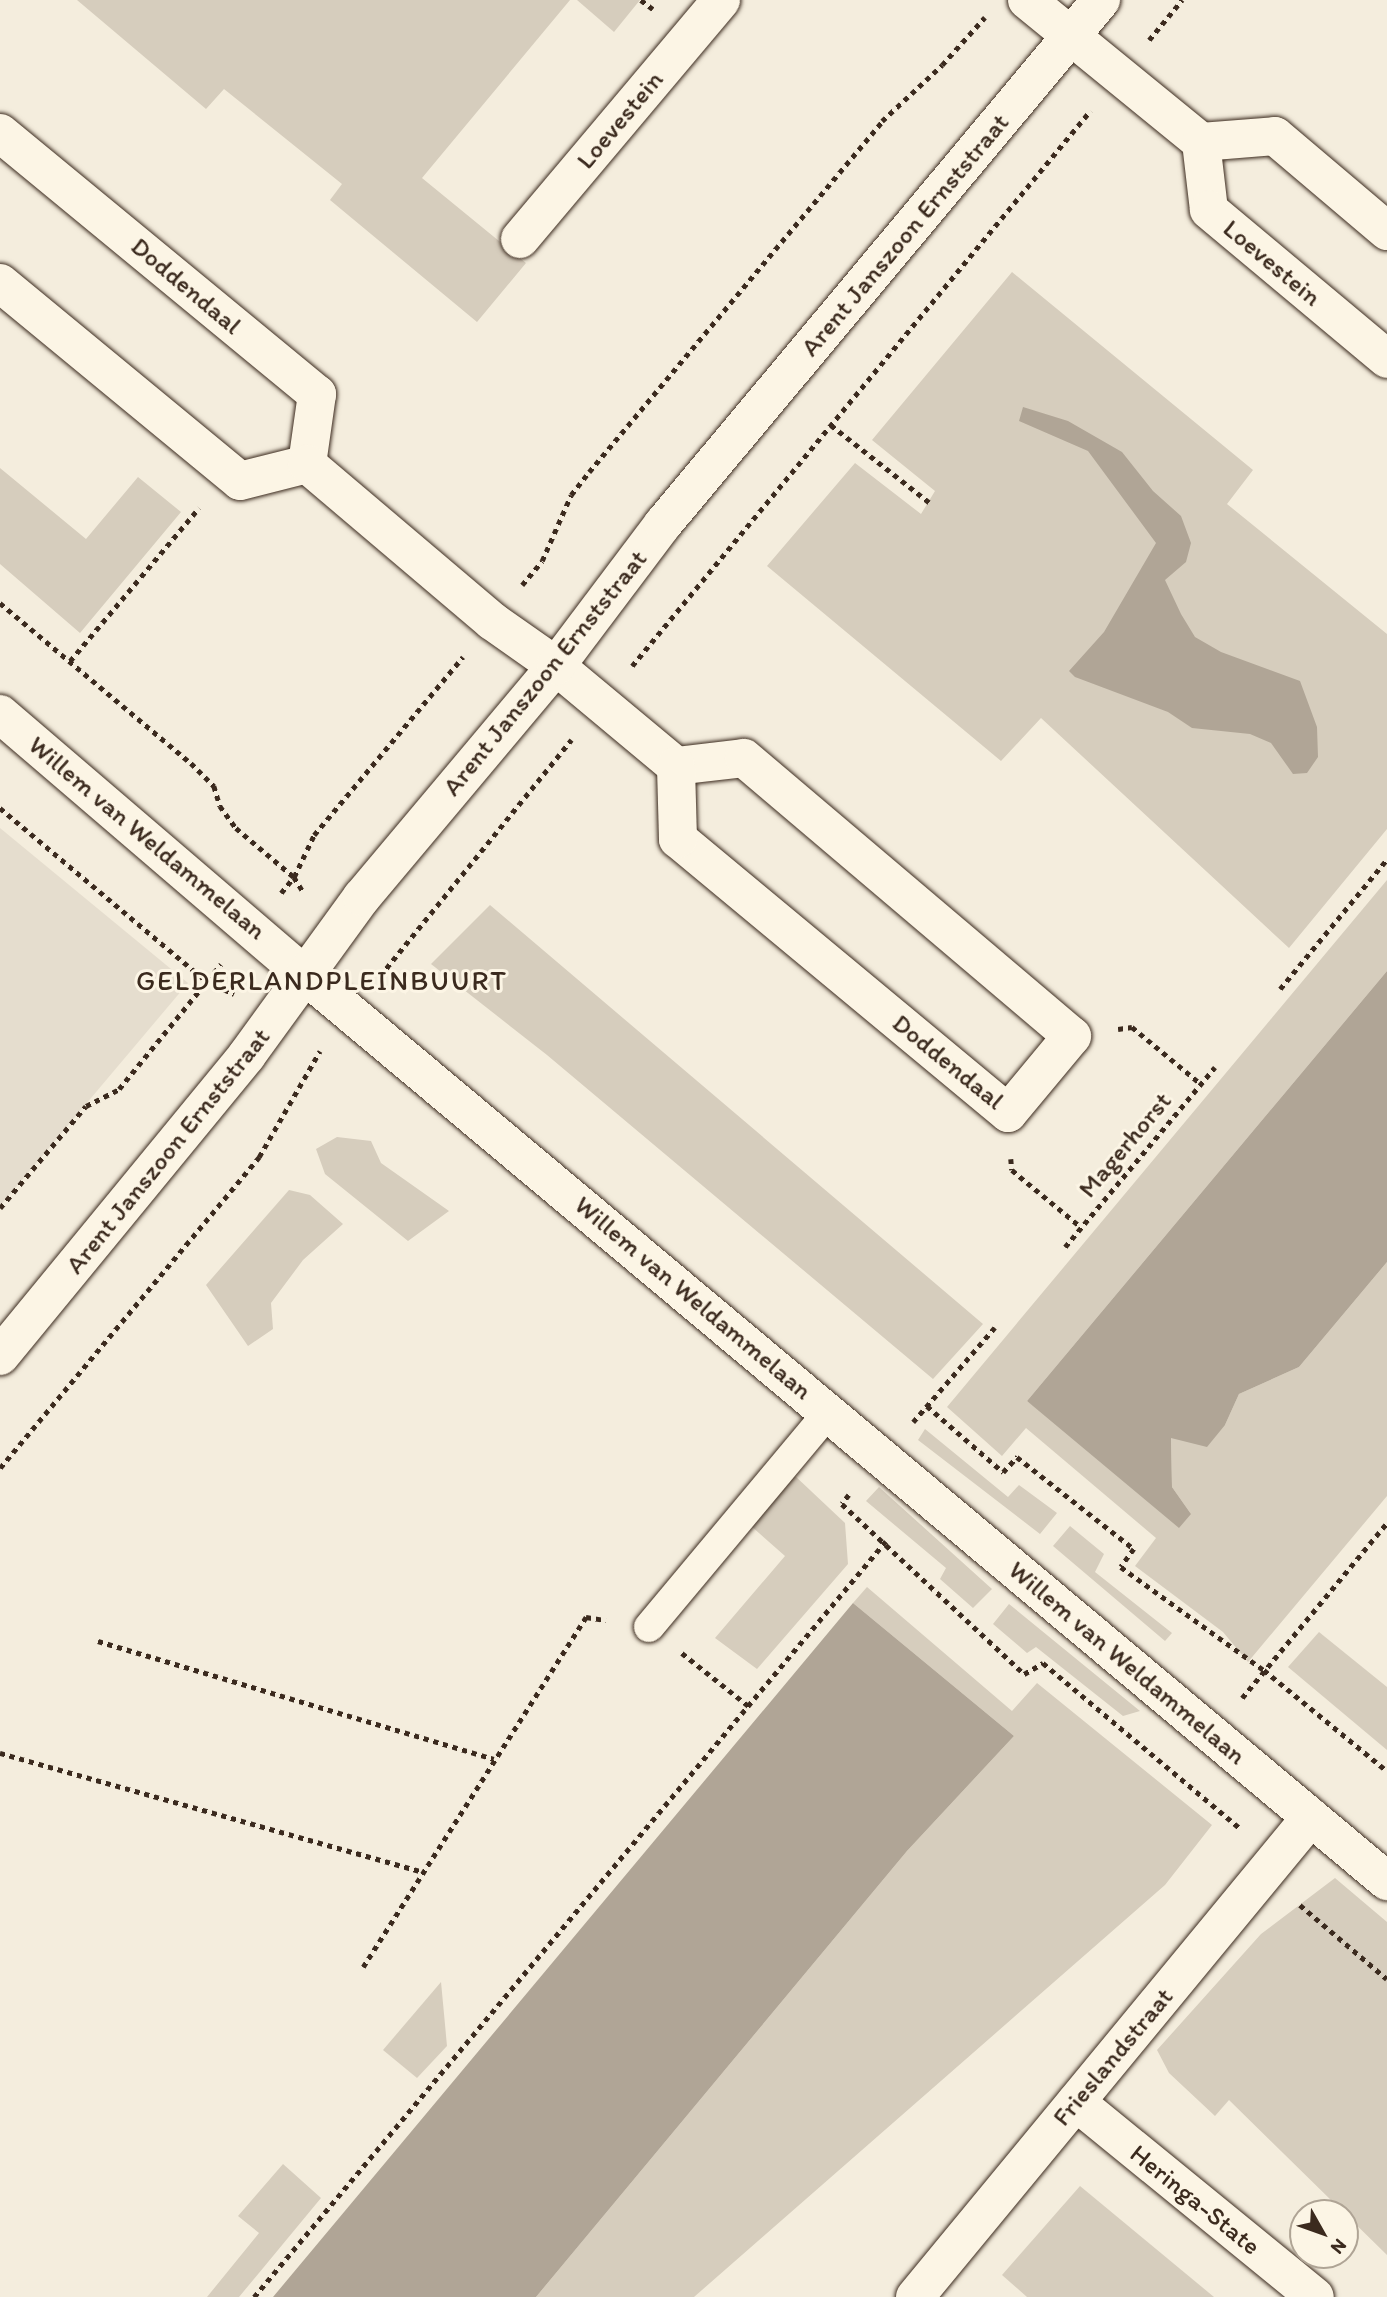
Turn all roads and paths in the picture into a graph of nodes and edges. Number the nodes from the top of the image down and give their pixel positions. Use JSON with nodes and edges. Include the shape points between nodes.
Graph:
{"nodes":[{"id":1,"x":721,"y":0,"type":"edge"},
{"id":2,"x":1101,"y":0,"type":"edge"},
{"id":3,"x":1009,"y":5,"type":"edge"},
{"id":4,"x":1072,"y":35,"type":"junction"},
{"id":5,"x":0,"y":133,"type":"edge"},
{"id":6,"x":1201,"y":142,"type":"junction"},
{"id":7,"x":1387,"y":231,"type":"edge"},
{"id":8,"x":520,"y":239,"type":"dead end"},
{"id":9,"x":0,"y":283,"type":"edge"},
{"id":10,"x":1387,"y":359,"type":"edge"},
{"id":11,"x":831,"y":425,"type":"dead end"},
{"id":12,"x":307,"y":464,"type":"junction"},
{"id":13,"x":229,"y":472,"type":"junction"},
{"id":14,"x":929,"y":502,"type":"dead end"},
{"id":15,"x":0,"y":603,"type":"edge"},
{"id":16,"x":492,"y":621,"type":"junction"},
{"id":17,"x":70,"y":661,"type":"junction"},
{"id":18,"x":556,"y":666,"type":"junction"},
{"id":19,"x":0,"y":714,"type":"edge"},
{"id":20,"x":676,"y":766,"type":"junction"},
{"id":21,"x":0,"y":808,"type":"edge"},
{"id":22,"x":1387,"y":859,"type":"edge"},
{"id":23,"x":294,"y":877,"type":"junction"},
{"id":24,"x":252,"y":927,"type":"junction"},
{"id":25,"x":332,"y":940,"type":"junction"},
{"id":26,"x":306,"y":976,"type":"junction"},
{"id":27,"x":206,"y":981,"type":"junction"},
{"id":28,"x":1280,"y":989,"type":"dead end"},
{"id":29,"x":279,"y":1014,"type":"junction"},
{"id":30,"x":1072,"y":1036,"type":"junction"},
{"id":31,"x":1215,"y":1067,"type":"dead end"},
{"id":32,"x":1201,"y":1084,"type":"junction"},
{"id":33,"x":1008,"y":1113,"type":"junction"},
{"id":34,"x":0,"y":1209,"type":"edge"},
{"id":35,"x":1082,"y":1227,"type":"junction"},
{"id":36,"x":1065,"y":1247,"type":"dead end"},
{"id":37,"x":995,"y":1327,"type":"dead end"},
{"id":38,"x":0,"y":1356,"type":"edge"},
{"id":39,"x":927,"y":1406,"type":"junction"},
{"id":40,"x":829,"y":1412,"type":"junction"},
{"id":41,"x":881,"y":1457,"type":"junction"},
{"id":42,"x":1387,"y":1523,"type":"edge"},
{"id":43,"x":886,"y":1541,"type":"junction"},
{"id":44,"x":649,"y":1627,"type":"dead end"},
{"id":45,"x":98,"y":1640,"type":"dead end"},
{"id":46,"x":1265,"y":1670,"type":"junction"},
{"id":47,"x":529,"y":1704,"type":"dead end"},
{"id":48,"x":1212,"y":1734,"type":"junction"},
{"id":49,"x":0,"y":1753,"type":"edge"},
{"id":50,"x":494,"y":1759,"type":"junction"},
{"id":51,"x":1387,"y":1771,"type":"edge"},
{"id":52,"x":1311,"y":1817,"type":"junction"},
{"id":53,"x":1270,"y":1867,"type":"junction"},
{"id":54,"x":422,"y":1872,"type":"junction"},
{"id":55,"x":1387,"y":1881,"type":"edge"},
{"id":56,"x":363,"y":1967,"type":"dead end"},
{"id":57,"x":1387,"y":1979,"type":"edge"},
{"id":58,"x":1076,"y":2102,"type":"junction"},
{"id":59,"x":927,"y":2293,"type":"edge"},
{"id":60,"x":254,"y":2297,"type":"edge"},
{"id":61,"x":1315,"y":2297,"type":"edge"}],
"edges":[{"from":1,"to":8,"type":"street","name":"Loevestein"},
{"from":2,"to":4,"type":"street","name":"Arent Janszoon Ernststraat"},
{"from":3,"to":4,"type":"street"},
{"from":3,"to":16,"type":"path","via":[[882,121],[571,495],[542,561]]},
{"from":4,"to":6,"type":"street"},
{"from":4,"to":18,"type":"street","name":"Arent Janszoon Ernststraat","via":[[663,524]]},
{"from":5,"to":12,"type":"street","name":"Doddendaal","via":[[317,394]]},
{"from":6,"to":7,"type":"street","via":[[1275,136]]},
{"from":6,"to":10,"type":"street","name":"Loevestein","via":[[1209,210]]},
{"from":9,"to":13,"type":"street"},
{"from":11,"to":14,"type":"path"},
{"from":12,"to":13,"type":"street","via":[[240,481]]},
{"from":12,"to":16,"type":"street"},
{"from":13,"to":17,"type":"path"},
{"from":15,"to":17,"type":"path"},
{"from":16,"to":18,"type":"street"},
{"from":16,"to":23,"type":"path","via":[[314,835]]},
{"from":17,"to":23,"type":"path","via":[[191,763],[214,786],[220,806],[236,828]]},
{"from":18,"to":20,"type":"street"},
{"from":18,"to":25,"type":"street","name":"Arent Janszoon Ernststraat","via":[[362,897]]},
{"from":19,"to":24,"type":"street","name":"Willem van Weldammelaan"},
{"from":20,"to":30,"type":"street","via":[[744,758]]},
{"from":20,"to":33,"type":"street","name":"Doddendaal","via":[[678,839]]},
{"from":21,"to":27,"type":"path"},
{"from":22,"to":28,"type":"path"},
{"from":23,"to":24,"type":"path"},
{"from":23,"to":25,"type":"path"},
{"from":24,"to":26,"type":"street","name":"Willem van Weldammelaan"},
{"from":24,"to":27,"type":"path"},
{"from":25,"to":26,"type":"street","name":"Arent Janszoon Ernststraat"},
{"from":26,"to":29,"type":"street","name":"Arent Janszoon Ernststraat"},
{"from":26,"to":40,"type":"street","name":"Willem van Weldammelaan"},
{"from":27,"to":29,"type":"path"},
{"from":27,"to":34,"type":"path","via":[[119,1089],[86,1106]]},
{"from":29,"to":38,"type":"street","name":"Arent Janszoon Ernststraat"},
{"from":30,"to":32,"type":"path","via":[[1132,1027]]},
{"from":30,"to":33,"type":"street","name":"Doddendaal"},
{"from":31,"to":32,"type":"path","name":"Magerhorst"},
{"from":32,"to":35,"type":"path","name":"Magerhorst"},
{"from":33,"to":35,"type":"path","via":[[1012,1170]]},
{"from":35,"to":36,"type":"path","name":"Magerhorst"},
{"from":37,"to":39,"type":"path"},
{"from":39,"to":41,"type":"path"},
{"from":39,"to":46,"type":"path","via":[[1003,1472],[1017,1457],[1134,1549],[1121,1567]]},
{"from":40,"to":41,"type":"street","name":"Willem van Weldammelaan"},
{"from":40,"to":44,"type":"lane"},
{"from":41,"to":43,"type":"path","via":[[842,1504]]},
{"from":41,"to":48,"type":"street","name":"Willem van Weldammelaan"},
{"from":42,"to":46,"type":"path"},
{"from":43,"to":53,"type":"path","via":[[1024,1674],[1043,1663]]},
{"from":43,"to":60,"type":"path"},
{"from":45,"to":50,"type":"path"},
{"from":46,"to":48,"type":"path"},
{"from":46,"to":51,"type":"path"},
{"from":47,"to":50,"type":"path"},
{"from":48,"to":52,"type":"street","name":"Willem van Weldammelaan"},
{"from":49,"to":54,"type":"path"},
{"from":50,"to":54,"type":"path"},
{"from":52,"to":53,"type":"street","name":"Frieslandstraat"},
{"from":52,"to":55,"type":"street","name":"Willem van Weldammelaan"},
{"from":53,"to":57,"type":"path"},
{"from":53,"to":58,"type":"street","name":"Frieslandstraat"},
{"from":54,"to":56,"type":"path"},
{"from":58,"to":59,"type":"street","name":"Frieslandstraat"},
{"from":58,"to":61,"type":"street","name":"Heringa-State"}]}
